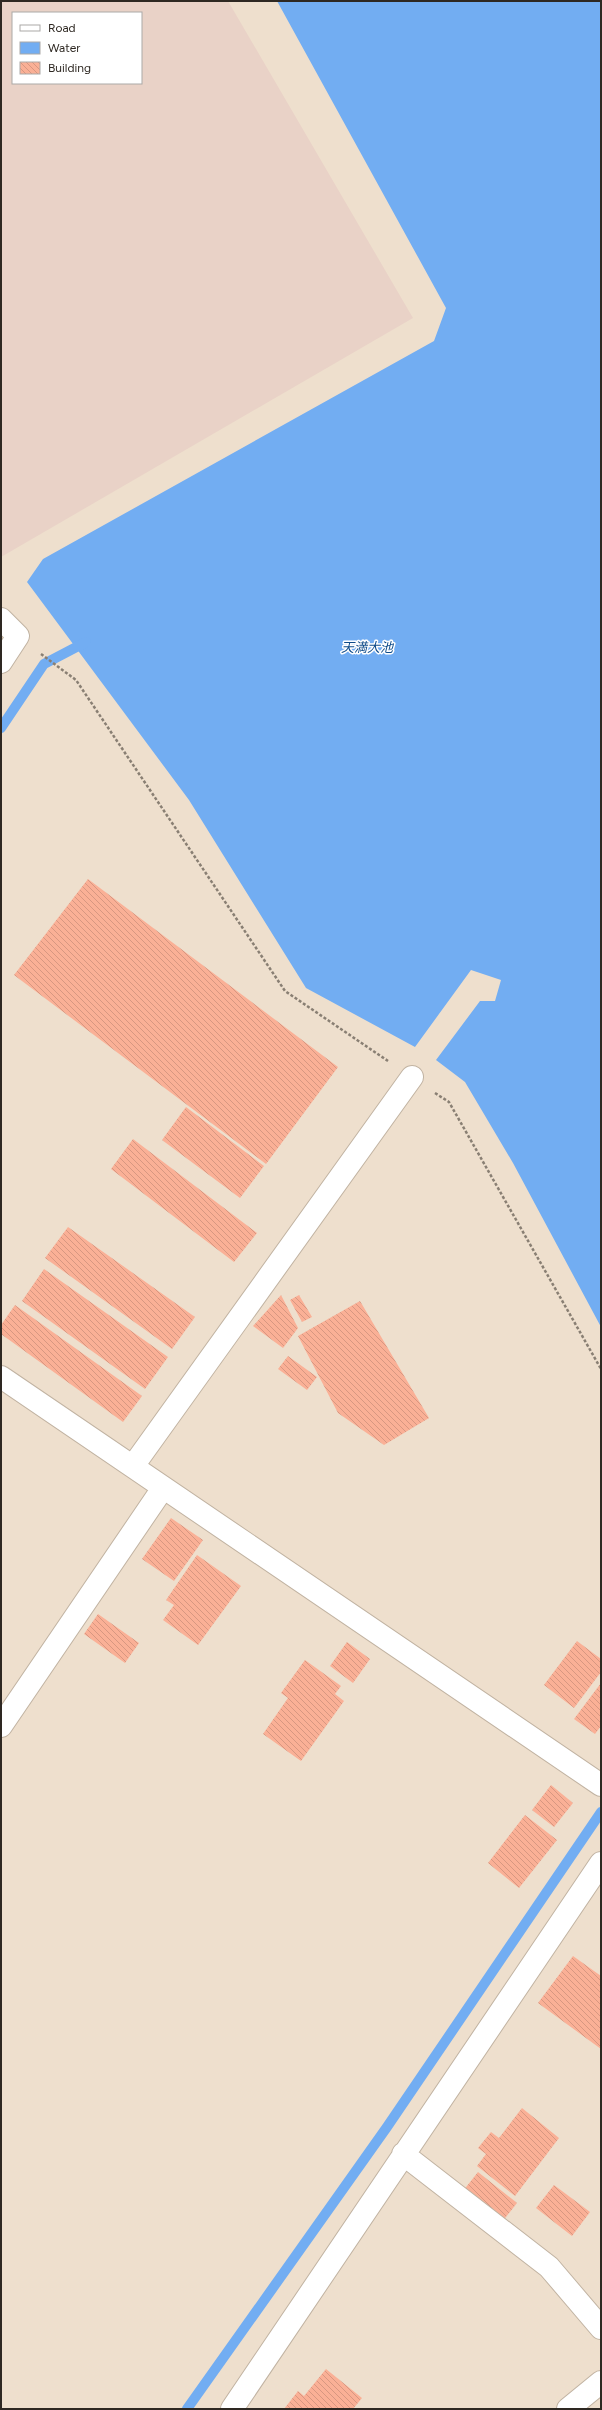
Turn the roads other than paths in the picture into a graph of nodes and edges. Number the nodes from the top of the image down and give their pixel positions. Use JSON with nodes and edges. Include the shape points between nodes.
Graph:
{"nodes":[{"id":1,"x":1,"y":619,"type":"edge"},
{"id":2,"x":1,"y":662,"type":"edge"},
{"id":3,"x":412,"y":1077,"type":"road end"},
{"id":4,"x":1,"y":1377,"type":"edge"},
{"id":5,"x":134,"y":1466,"type":"junction"},
{"id":6,"x":163,"y":1488,"type":"junction"},
{"id":7,"x":1,"y":1726,"type":"edge"},
{"id":8,"x":601,"y":1785,"type":"edge"},
{"id":9,"x":601,"y":1863,"type":"edge"},
{"id":10,"x":403,"y":2154,"type":"junction"},
{"id":11,"x":601,"y":2328,"type":"edge"},
{"id":12,"x":601,"y":2382,"type":"edge"},
{"id":13,"x":232,"y":2409,"type":"edge"},
{"id":14,"x":568,"y":2409,"type":"edge"}],
"edges":[{"from":1,"to":2,"type":"street","via":[[18,636]]},
{"from":3,"to":5,"type":"street"},
{"from":4,"to":5,"type":"street"},
{"from":5,"to":6,"type":"street"},
{"from":6,"to":7,"type":"street"},
{"from":6,"to":8,"type":"street"},
{"from":9,"to":10,"type":"street"},
{"from":10,"to":11,"type":"street","via":[[549,2267]]},
{"from":10,"to":13,"type":"street"},
{"from":12,"to":14,"type":"street"}]}
